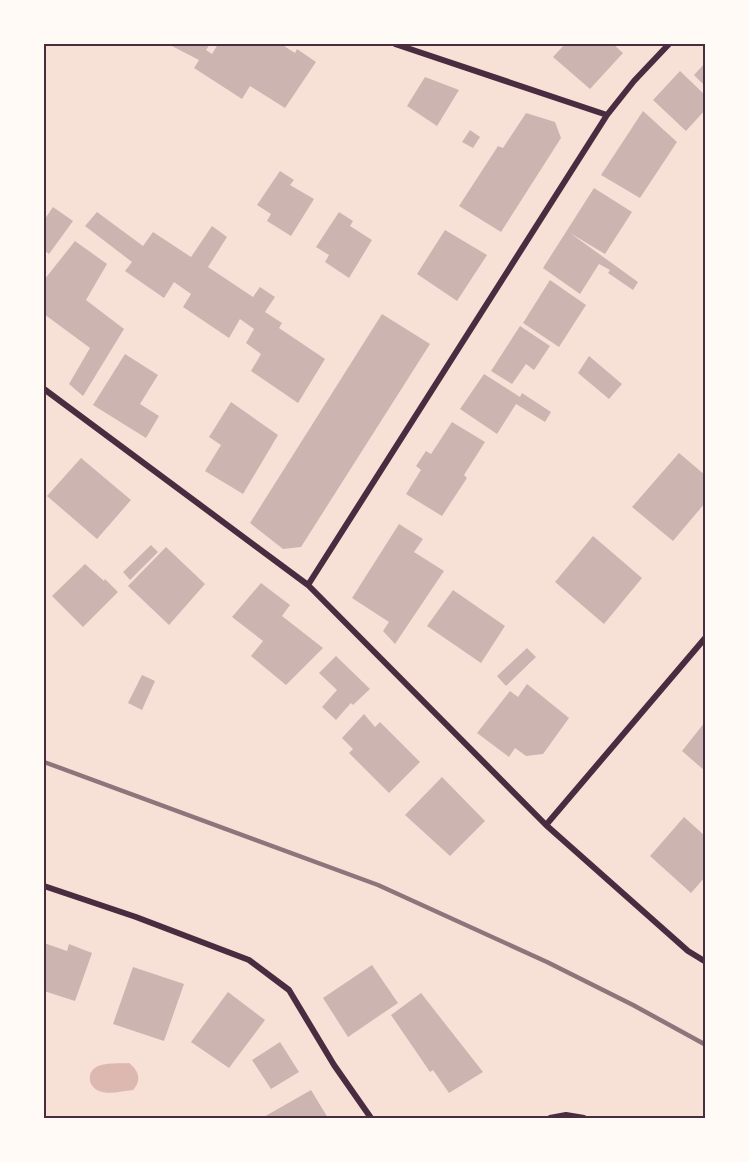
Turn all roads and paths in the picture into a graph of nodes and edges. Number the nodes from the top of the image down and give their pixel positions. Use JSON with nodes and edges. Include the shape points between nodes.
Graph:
{"nodes":[{"id":1,"x":395,"y":44,"type":"edge"},
{"id":2,"x":669,"y":44,"type":"edge"},
{"id":3,"x":606,"y":115,"type":"junction"},
{"id":4,"x":44,"y":390,"type":"edge"},
{"id":5,"x":308,"y":585,"type":"junction"},
{"id":6,"x":705,"y":637,"type":"edge"},
{"id":7,"x":546,"y":825,"type":"junction"},
{"id":8,"x":44,"y":886,"type":"edge"},
{"id":9,"x":705,"y":962,"type":"edge"},
{"id":10,"x":371,"y":1119,"type":"edge"},
{"id":11,"x":550,"y":1119,"type":"edge"},
{"id":12,"x":584,"y":1119,"type":"edge"}],
"edges":[{"from":1,"to":3,"type":"street"},
{"from":2,"to":3,"type":"street"},
{"from":3,"to":5,"type":"street"},
{"from":4,"to":5,"type":"street"},
{"from":5,"to":7,"type":"street"},
{"from":6,"to":7,"type":"street"},
{"from":7,"to":9,"type":"street"},
{"from":8,"to":10,"type":"street","via":[[249,960],[288,990]]},
{"from":11,"to":12,"type":"street","via":[[566,1115]]}]}
